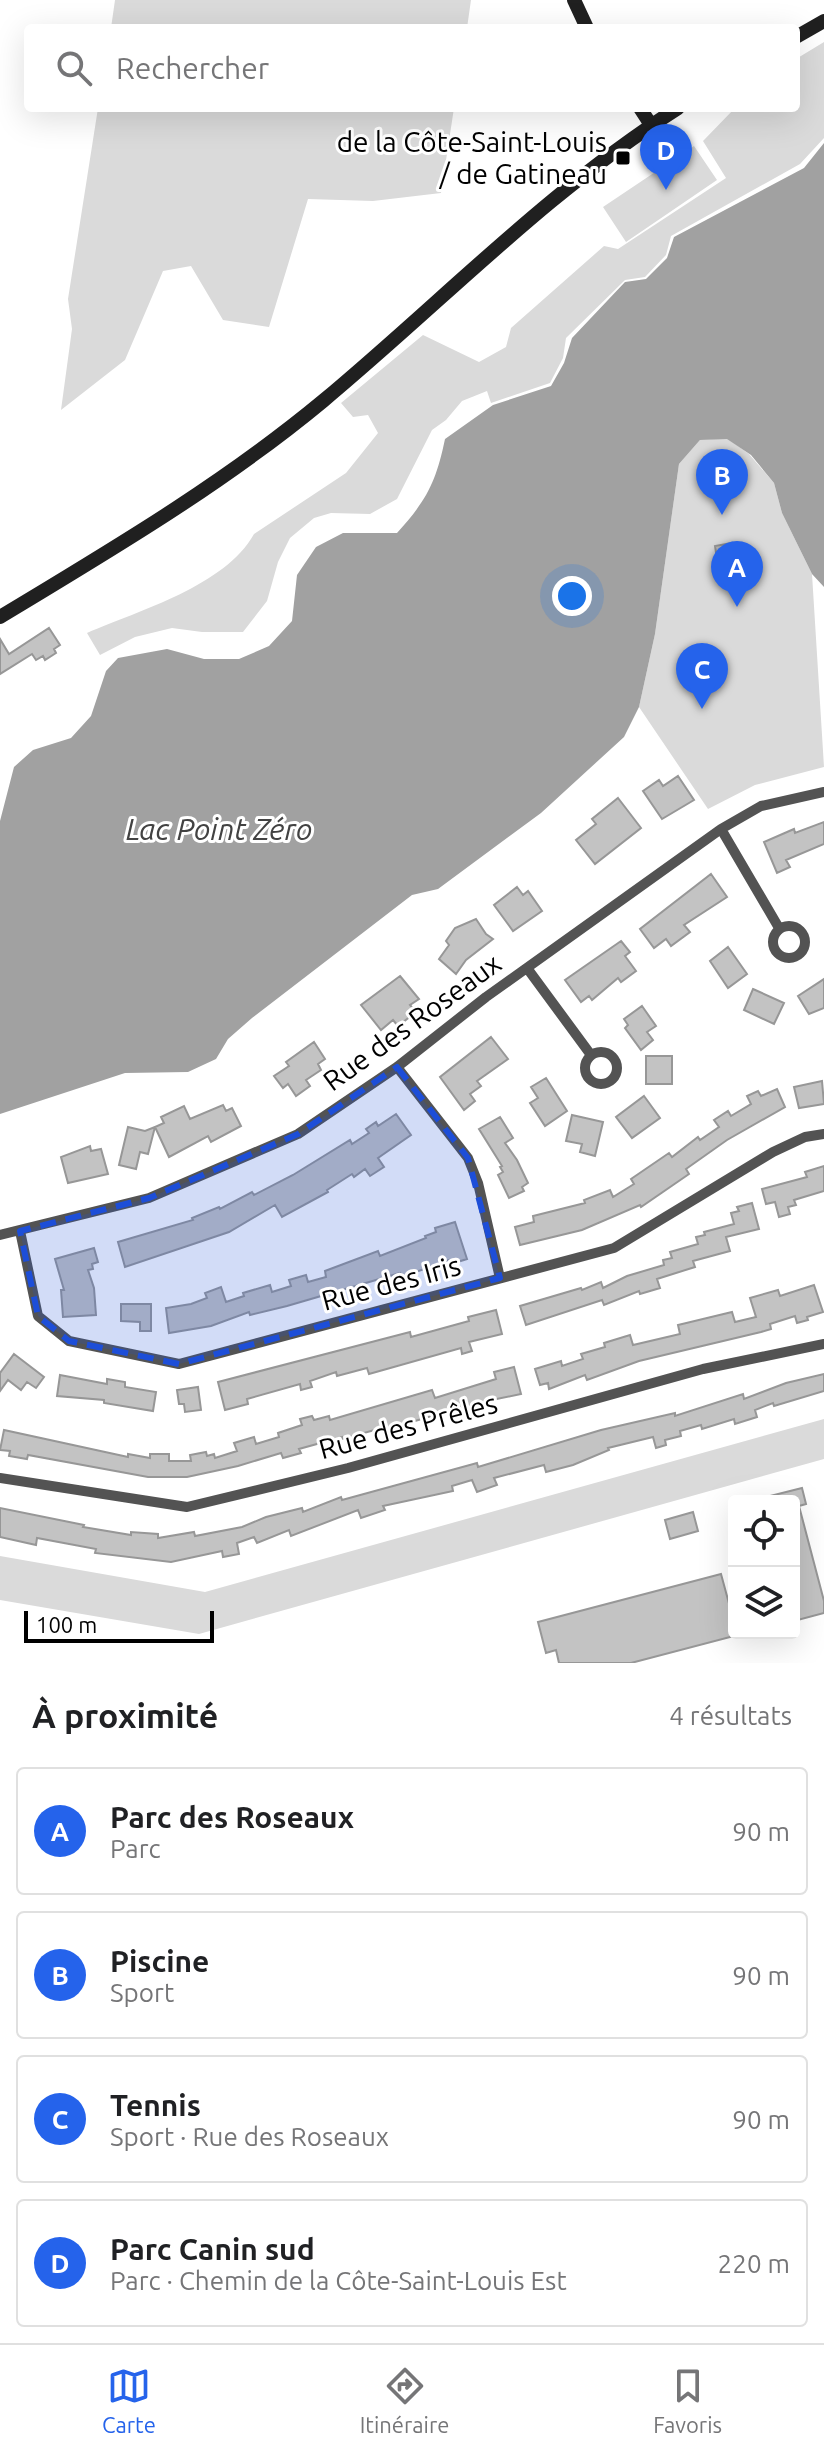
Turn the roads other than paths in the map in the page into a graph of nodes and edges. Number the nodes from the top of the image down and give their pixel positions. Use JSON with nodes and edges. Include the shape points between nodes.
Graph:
{"nodes":[{"id":1,"x":574,"y":0,"type":"edge"},
{"id":2,"x":824,"y":21,"type":"edge"},
{"id":3,"x":585,"y":24,"type":"edge"},
{"id":4,"x":800,"y":35,"type":"edge"},
{"id":5,"x":643,"y":112,"type":"edge"},
{"id":6,"x":672,"y":112,"type":"edge"},
{"id":7,"x":651,"y":125,"type":"junction"},
{"id":8,"x":0,"y":617,"type":"edge"},
{"id":9,"x":824,"y":792,"type":"edge"},
{"id":10,"x":721,"y":829,"type":"junction"},
{"id":11,"x":779,"y":928,"type":"dead end"},
{"id":12,"x":527,"y":968,"type":"junction"},
{"id":13,"x":591,"y":1055,"type":"dead end"},
{"id":14,"x":397,"y":1067,"type":"junction"},
{"id":15,"x":824,"y":1134,"type":"edge"},
{"id":16,"x":20,"y":1231,"type":"junction"},
{"id":17,"x":0,"y":1235,"type":"edge"},
{"id":18,"x":500,"y":1278,"type":"junction"},
{"id":19,"x":824,"y":1344,"type":"edge"},
{"id":20,"x":0,"y":1478,"type":"edge"}],
"edges":[{"from":1,"to":3,"type":"street"},
{"from":2,"to":4,"type":"street"},
{"from":5,"to":7,"type":"street"},
{"from":6,"to":7,"type":"street"},
{"from":7,"to":8,"type":"street","via":[[522,224],[262,448]]},
{"from":9,"to":10,"type":"street","name":"Rue des Roseaux","via":[[761,806]]},
{"from":10,"to":11,"type":"street"},
{"from":10,"to":12,"type":"street","name":"Rue des Roseaux"},
{"from":12,"to":13,"type":"street"},
{"from":12,"to":14,"type":"street","name":"Rue des Roseaux"},
{"from":14,"to":16,"type":"street","name":"Rue des Roseaux","via":[[298,1134],[149,1198]]},
{"from":14,"to":18,"type":"street","via":[[468,1158]]},
{"from":15,"to":18,"type":"street","name":"Rue des Iris","via":[[773,1152],[614,1248]]},
{"from":16,"to":17,"type":"street","name":"Rue des Roseaux"},
{"from":16,"to":18,"type":"street","name":"Rue des Iris","via":[[38,1316],[69,1341],[179,1364]]},
{"from":19,"to":20,"type":"street","name":"Rue des Prêles","via":[[703,1369],[187,1507]]}]}
